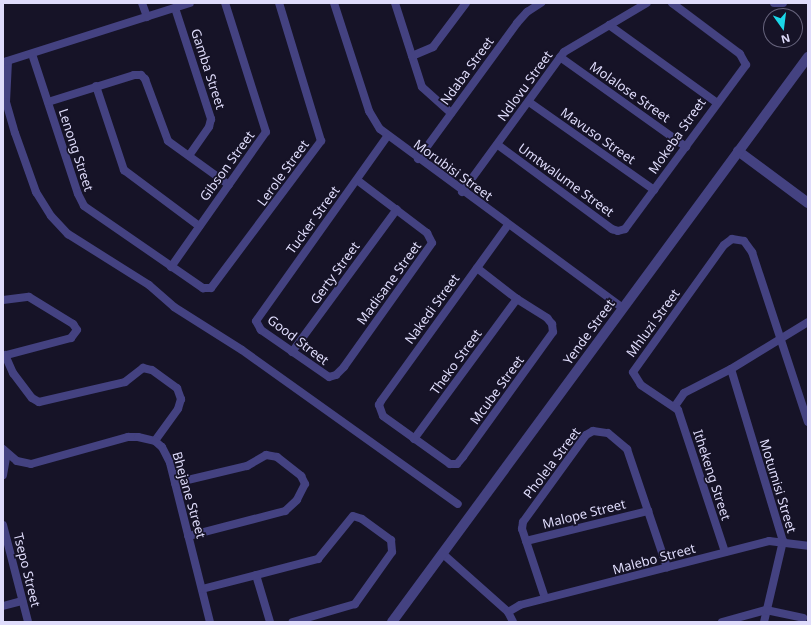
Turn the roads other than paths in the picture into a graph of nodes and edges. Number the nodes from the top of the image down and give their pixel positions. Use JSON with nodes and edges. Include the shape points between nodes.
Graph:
{"nodes":[{"id":1,"x":142,"y":3,"type":"edge"},
{"id":2,"x":190,"y":3,"type":"edge"},
{"id":3,"x":225,"y":3,"type":"edge"},
{"id":4,"x":278,"y":3,"type":"edge"},
{"id":5,"x":334,"y":3,"type":"edge"},
{"id":6,"x":395,"y":3,"type":"edge"},
{"id":7,"x":466,"y":3,"type":"edge"},
{"id":8,"x":541,"y":3,"type":"edge"},
{"id":9,"x":647,"y":3,"type":"edge"},
{"id":10,"x":672,"y":3,"type":"edge"},
{"id":11,"x":774,"y":3,"type":"edge"},
{"id":12,"x":783,"y":3,"type":"edge"},
{"id":13,"x":175,"y":8,"type":"junction"},
{"id":14,"x":147,"y":17,"type":"junction"},
{"id":15,"x":609,"y":25,"type":"junction"},
{"id":16,"x":32,"y":54,"type":"junction"},
{"id":17,"x":412,"y":56,"type":"junction"},
{"id":18,"x":560,"y":57,"type":"junction"},
{"id":19,"x":808,"y":57,"type":"edge"},
{"id":20,"x":6,"y":62,"type":"edge"},
{"id":21,"x":96,"y":86,"type":"junction"},
{"id":22,"x":48,"y":102,"type":"junction"},
{"id":23,"x":529,"y":102,"type":"junction"},
{"id":24,"x":717,"y":103,"type":"junction"},
{"id":25,"x":451,"y":113,"type":"junction"},
{"id":26,"x":387,"y":137,"type":"junction"},
{"id":27,"x":498,"y":145,"type":"junction"},
{"id":28,"x":686,"y":147,"type":"junction"},
{"id":29,"x":738,"y":150,"type":"junction"},
{"id":30,"x":188,"y":156,"type":"junction"},
{"id":31,"x":418,"y":159,"type":"junction"},
{"id":32,"x":357,"y":180,"type":"junction"},
{"id":33,"x":229,"y":185,"type":"junction"},
{"id":34,"x":654,"y":190,"type":"junction"},
{"id":35,"x":462,"y":192,"type":"junction"},
{"id":36,"x":808,"y":203,"type":"edge"},
{"id":37,"x":397,"y":209,"type":"junction"},
{"id":38,"x":508,"y":225,"type":"junction"},
{"id":39,"x":199,"y":226,"type":"junction"},
{"id":40,"x":622,"y":231,"type":"joint"},
{"id":41,"x":171,"y":266,"type":"junction"},
{"id":42,"x":477,"y":268,"type":"junction"},
{"id":43,"x":203,"y":288,"type":"joint"},
{"id":44,"x":517,"y":298,"type":"junction"},
{"id":45,"x":3,"y":300,"type":"edge"},
{"id":46,"x":623,"y":308,"type":"junction"},
{"id":47,"x":257,"y":317,"type":"joint"},
{"id":48,"x":808,"y":322,"type":"edge"},
{"id":49,"x":780,"y":339,"type":"junction"},
{"id":50,"x":292,"y":352,"type":"junction"},
{"id":51,"x":4,"y":355,"type":"edge"},
{"id":52,"x":731,"y":369,"type":"junction"},
{"id":53,"x":333,"y":377,"type":"joint"},
{"id":54,"x":674,"y":406,"type":"junction"},
{"id":55,"x":378,"y":409,"type":"joint"},
{"id":56,"x":808,"y":422,"type":"edge"},
{"id":57,"x":414,"y":439,"type":"junction"},
{"id":58,"x":155,"y":441,"type":"junction"},
{"id":59,"x":5,"y":451,"type":"edge"},
{"id":60,"x":3,"y":475,"type":"edge"},
{"id":61,"x":175,"y":484,"type":"junction"},
{"id":62,"x":458,"y":504,"type":"dead end"},
{"id":63,"x":648,"y":511,"type":"junction"},
{"id":64,"x":3,"y":525,"type":"edge"},
{"id":65,"x":188,"y":536,"type":"junction"},
{"id":66,"x":526,"y":541,"type":"junction"},
{"id":67,"x":783,"y":541,"type":"junction"},
{"id":68,"x":808,"y":546,"type":"edge"},
{"id":69,"x":725,"y":552,"type":"junction"},
{"id":70,"x":443,"y":554,"type":"junction"},
{"id":71,"x":667,"y":567,"type":"junction"},
{"id":72,"x":256,"y":576,"type":"junction"},
{"id":73,"x":202,"y":589,"type":"junction"},
{"id":74,"x":545,"y":598,"type":"junction"},
{"id":75,"x":22,"y":601,"type":"junction"},
{"id":76,"x":3,"y":606,"type":"edge"},
{"id":77,"x":766,"y":610,"type":"junction"},
{"id":78,"x":508,"y":612,"type":"junction"},
{"id":79,"x":803,"y":618,"type":"dead end"},
{"id":80,"x":28,"y":622,"type":"edge"},
{"id":81,"x":210,"y":622,"type":"edge"},
{"id":82,"x":270,"y":622,"type":"edge"},
{"id":83,"x":293,"y":622,"type":"edge"},
{"id":84,"x":392,"y":622,"type":"edge"},
{"id":85,"x":513,"y":622,"type":"edge"},
{"id":86,"x":722,"y":622,"type":"edge"},
{"id":87,"x":764,"y":622,"type":"edge"}],
"edges":[{"from":1,"to":14,"type":"street"},
{"from":2,"to":13,"type":"street"},
{"from":3,"to":33,"type":"street","name":"Gibson Street","via":[[266,127],[263,138]]},
{"from":4,"to":43,"type":"street","name":"Lerole Street","via":[[321,141],[219,281],[211,288]]},
{"from":5,"to":26,"type":"street","name":"Morubisi Street","via":[[369,111]]},
{"from":6,"to":17,"type":"street"},
{"from":7,"to":17,"type":"street","via":[[433,47]]},
{"from":8,"to":25,"type":"street","name":"Ndaba Street","via":[[522,17]]},
{"from":9,"to":15,"type":"street","name":"Ndlovu Street"},
{"from":10,"to":24,"type":"street","via":[[740,54],[746,62],[744,69]]},
{"from":11,"to":12,"type":"street"},
{"from":13,"to":14,"type":"street"},
{"from":13,"to":30,"type":"street","name":"Gamba Street","via":[[211,119],[209,127]]},
{"from":14,"to":16,"type":"street"},
{"from":15,"to":18,"type":"street","name":"Ndlovu Street","via":[[567,49]]},
{"from":15,"to":24,"type":"street","name":"Mokeba Street"},
{"from":16,"to":20,"type":"street"},
{"from":16,"to":22,"type":"street","name":"Lenong Street"},
{"from":17,"to":25,"type":"street","via":[[425,92]]},
{"from":18,"to":23,"type":"street","name":"Ndlovu Street"},
{"from":18,"to":28,"type":"street","name":"Molalose Street"},
{"from":19,"to":29,"type":"street","name":"Yende Street"},
{"from":20,"to":62,"type":"street","via":[[6,102],[36,192],[51,216],[68,234],[149,285],[174,307],[242,350]]},
{"from":21,"to":22,"type":"street"},
{"from":21,"to":30,"type":"street","via":[[141,75],[145,79],[165,138]]},
{"from":21,"to":39,"type":"street","via":[[126,173]]},
{"from":22,"to":41,"type":"street","name":"Lenong Street","via":[[81,202]]},
{"from":23,"to":27,"type":"street","name":"Ndlovu Street"},
{"from":23,"to":34,"type":"street","name":"Mavuso Street"},
{"from":24,"to":28,"type":"street","name":"Mokeba Street"},
{"from":25,"to":31,"type":"street","name":"Ndaba Street"},
{"from":26,"to":31,"type":"street","name":"Morubisi Street"},
{"from":26,"to":32,"type":"street","name":"Tucker Street"},
{"from":27,"to":35,"type":"street","name":"Ndlovu Street"},
{"from":27,"to":40,"type":"street","name":"Umtwalume Street","via":[[612,228]]},
{"from":28,"to":34,"type":"street","name":"Mokeba Street"},
{"from":29,"to":36,"type":"street"},
{"from":29,"to":46,"type":"street","name":"Yende Street"},
{"from":30,"to":33,"type":"street"},
{"from":31,"to":35,"type":"street","name":"Morubisi Street"},
{"from":32,"to":37,"type":"street","name":"Madisane Street"},
{"from":32,"to":47,"type":"street","name":"Tucker Street"},
{"from":33,"to":39,"type":"street","name":"Gibson Street"},
{"from":34,"to":40,"type":"street","name":"Mokeba Street"},
{"from":35,"to":38,"type":"street","name":"Morubisi Street"},
{"from":37,"to":50,"type":"street","name":"Gerty Street"},
{"from":37,"to":53,"type":"street","name":"Madisane Street","via":[[431,236],[431,248],[344,367]]},
{"from":38,"to":42,"type":"street","name":"Nakedi Street"},
{"from":38,"to":46,"type":"street","name":"Morubisi Street"},
{"from":39,"to":41,"type":"street","name":"Gibson Street"},
{"from":41,"to":43,"type":"street","name":"Lenong Street"},
{"from":42,"to":44,"type":"street","name":"Mcube Street"},
{"from":42,"to":55,"type":"street","name":"Nakedi Street","via":[[381,401]]},
{"from":44,"to":57,"type":"street","name":"Theko Street"},
{"from":44,"to":57,"type":"street","name":"Mcube Street","via":[[552,324],[553,332],[547,343],[457,464],[445,462]]},
{"from":45,"to":51,"type":"street","via":[[29,297],[73,324],[77,330],[71,338]]},
{"from":46,"to":70,"type":"street","name":"Yende Street"},
{"from":47,"to":50,"type":"street","name":"Good Street","via":[[258,328]]},
{"from":48,"to":49,"type":"street"},
{"from":49,"to":52,"type":"street"},
{"from":49,"to":54,"type":"street","name":"Mhluzi Street","via":[[750,249],[740,239],[732,239],[724,245],[635,368],[634,376],[638,382]]},
{"from":49,"to":56,"type":"street","via":[[794,373]]},
{"from":50,"to":53,"type":"street","name":"Good Street","via":[[326,376]]},
{"from":51,"to":58,"type":"street","via":[[13,373],[32,398],[39,402],[125,382],[143,368],[152,370],[177,388],[181,399],[178,409]]},
{"from":52,"to":54,"type":"street","via":[[684,393]]},
{"from":52,"to":67,"type":"street","name":"Motumisi Street"},
{"from":54,"to":69,"type":"street","name":"Ithekeng Street","via":[[683,424]]},
{"from":55,"to":57,"type":"street","name":"Mcube Street","via":[[383,416]]},
{"from":58,"to":59,"type":"street","name":"Bhejane Street","via":[[128,437],[32,464],[17,461]]},
{"from":58,"to":61,"type":"street","name":"Bhejane Street","via":[[165,453]]},
{"from":59,"to":60,"type":"street"},
{"from":61,"to":65,"type":"street","name":"Bhejane Street"},
{"from":61,"to":65,"type":"street","via":[[247,466],[266,455],[277,458],[301,476],[304,484],[297,500],[285,511]]},
{"from":63,"to":66,"type":"street","name":"Malope Street"},
{"from":63,"to":66,"type":"street","name":"Pholela Street","via":[[627,449],[608,433],[593,430],[586,435],[523,522]]},
{"from":63,"to":71,"type":"street","name":"Pholela Street"},
{"from":64,"to":75,"type":"street","name":"Tsepo Street"},
{"from":65,"to":73,"type":"street","name":"Bhejane Street"},
{"from":66,"to":74,"type":"street","name":"Pholela Street"},
{"from":67,"to":68,"type":"street","name":"Malebo Street"},
{"from":67,"to":69,"type":"street","name":"Malebo Street","via":[[769,541]]},
{"from":67,"to":77,"type":"street","name":"Motumisi Street"},
{"from":69,"to":71,"type":"street","name":"Malebo Street"},
{"from":70,"to":78,"type":"street"},
{"from":70,"to":84,"type":"street","name":"Yende Street"},
{"from":71,"to":74,"type":"street","name":"Malebo Street"},
{"from":72,"to":73,"type":"street"},
{"from":72,"to":82,"type":"street"},
{"from":72,"to":83,"type":"street","via":[[318,559],[353,516],[362,519],[391,540],[392,552],[355,604]]},
{"from":73,"to":81,"type":"street","name":"Bhejane Street"},
{"from":74,"to":78,"type":"street","name":"Malebo Street","via":[[520,605]]},
{"from":75,"to":76,"type":"street"},
{"from":75,"to":80,"type":"street","name":"Tsepo Street"},
{"from":77,"to":79,"type":"street"},
{"from":77,"to":86,"type":"street"},
{"from":77,"to":87,"type":"street","name":"Motumisi Street"},
{"from":78,"to":85,"type":"street"}]}
